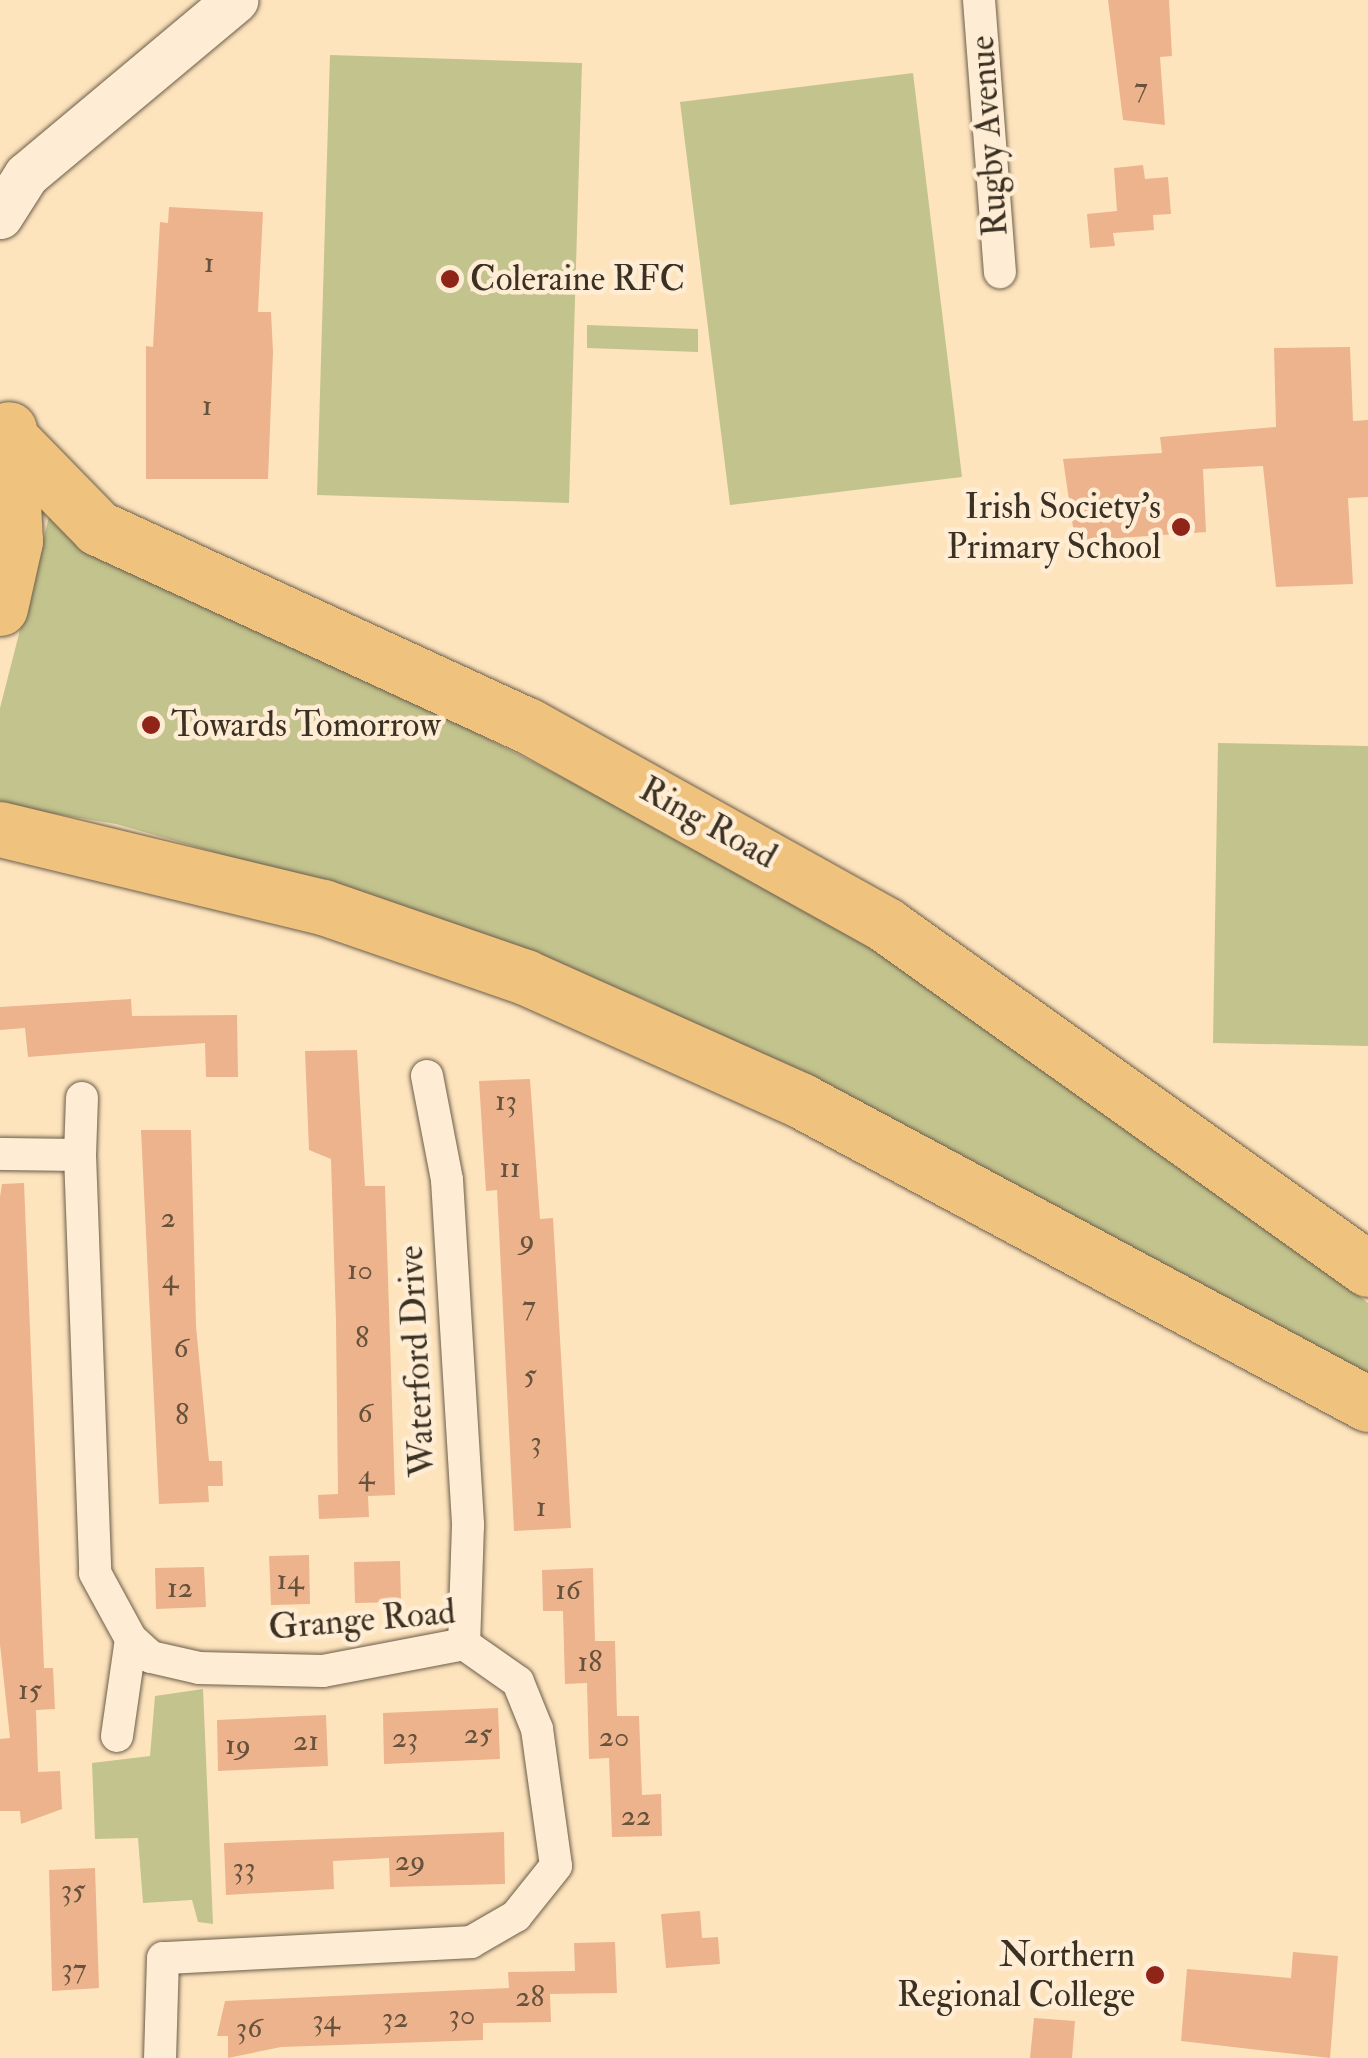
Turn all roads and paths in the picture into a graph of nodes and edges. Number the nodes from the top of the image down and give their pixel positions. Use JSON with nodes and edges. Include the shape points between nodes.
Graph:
{"nodes":[{"id":1,"x":235,"y":0,"type":"edge"},
{"id":2,"x":979,"y":0,"type":"edge"},
{"id":3,"x":13,"y":178,"type":"edge"},
{"id":4,"x":0,"y":216,"type":"edge"},
{"id":5,"x":1000,"y":272,"type":"dead end"},
{"id":6,"x":8,"y":426,"type":"edge"},
{"id":7,"x":0,"y":608,"type":"edge"},
{"id":8,"x":0,"y":829,"type":"edge"},
{"id":9,"x":427,"y":1076,"type":"dead end"},
{"id":10,"x":82,"y":1098,"type":"dead end"},
{"id":11,"x":0,"y":1154,"type":"edge"},
{"id":12,"x":80,"y":1155,"type":"junction"},
{"id":13,"x":1368,"y":1269,"type":"edge"},
{"id":14,"x":1368,"y":1404,"type":"edge"},
{"id":15,"x":130,"y":1639,"type":"junction"},
{"id":16,"x":464,"y":1644,"type":"junction"},
{"id":17,"x":117,"y":1736,"type":"dead end"},
{"id":18,"x":160,"y":2058,"type":"edge"}],
"edges":[{"from":1,"to":3,"type":"street"},
{"from":2,"to":5,"type":"street","name":"Rugby Avenue"},
{"from":3,"to":4,"type":"street"},
{"from":6,"to":7,"type":"highway","via":[[15,541]]},
{"from":6,"to":13,"type":"highway","name":"Ring Road","via":[[98,528],[527,725],[886,925]]},
{"from":8,"to":14,"type":"highway","via":[[323,906],[525,976],[800,1100]]},
{"from":9,"to":16,"type":"street","name":"Waterford Drive","via":[[448,1199],[468,1526]]},
{"from":10,"to":12,"type":"street"},
{"from":11,"to":12,"type":"street"},
{"from":12,"to":15,"type":"street","via":[[95,1573]]},
{"from":15,"to":16,"type":"street","name":"Grange Road","via":[[152,1656],[199,1668],[306,1671]]},
{"from":15,"to":17,"type":"street"},
{"from":16,"to":18,"type":"street","name":"Grange Road","via":[[518,1682],[537,1729],[556,1866],[542,1892],[472,1942],[162,1942]]}]}
